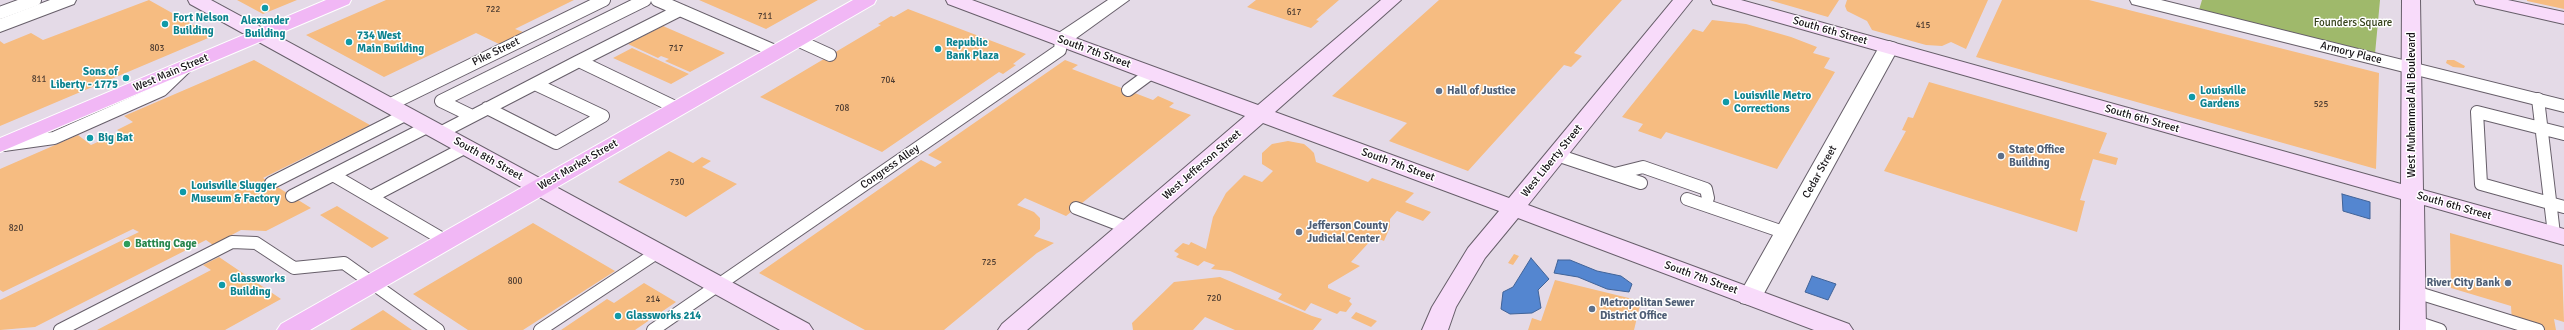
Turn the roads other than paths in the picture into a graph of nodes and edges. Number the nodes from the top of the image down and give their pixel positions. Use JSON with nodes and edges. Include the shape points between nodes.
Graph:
{"nodes":[{"id":1,"x":35,"y":0,"type":"edge"},
{"id":2,"x":67,"y":0,"type":"edge"},
{"id":3,"x":197,"y":0,"type":"edge"},
{"id":4,"x":342,"y":0,"type":"edge"},
{"id":5,"x":604,"y":0,"type":"edge"},
{"id":6,"x":645,"y":0,"type":"edge"},
{"id":7,"x":657,"y":0,"type":"edge"},
{"id":8,"x":867,"y":0,"type":"edge"},
{"id":9,"x":955,"y":0,"type":"edge"},
{"id":10,"x":1120,"y":0,"type":"edge"},
{"id":11,"x":1392,"y":0,"type":"edge"},
{"id":12,"x":1683,"y":0,"type":"edge"},
{"id":13,"x":1720,"y":0,"type":"edge"},
{"id":14,"x":2139,"y":0,"type":"edge"},
{"id":15,"x":2411,"y":0,"type":"edge"},
{"id":16,"x":2483,"y":0,"type":"edge"},
{"id":17,"x":680,"y":10,"type":"junction"},
{"id":18,"x":0,"y":13,"type":"edge"},
{"id":19,"x":2564,"y":18,"type":"edge"},
{"id":20,"x":0,"y":26,"type":"edge"},
{"id":21,"x":261,"y":34,"type":"junction"},
{"id":22,"x":797,"y":40,"type":"junction"},
{"id":23,"x":1062,"y":40,"type":"junction"},
{"id":24,"x":1889,"y":47,"type":"junction"},
{"id":25,"x":777,"y":52,"type":"junction"},
{"id":26,"x":830,"y":55,"type":"dead end"},
{"id":27,"x":579,"y":61,"type":"junction"},
{"id":28,"x":2413,"y":68,"type":"junction"},
{"id":29,"x":1151,"y":73,"type":"junction"},
{"id":30,"x":535,"y":84,"type":"junction"},
{"id":31,"x":1128,"y":90,"type":"dead end"},
{"id":32,"x":2538,"y":99,"type":"junction"},
{"id":33,"x":2564,"y":106,"type":"edge"},
{"id":34,"x":487,"y":108,"type":"junction"},
{"id":35,"x":677,"y":108,"type":"junction"},
{"id":36,"x":398,"y":110,"type":"junction"},
{"id":37,"x":1261,"y":114,"type":"junction"},
{"id":38,"x":472,"y":116,"type":"junction"},
{"id":39,"x":2542,"y":128,"type":"junction"},
{"id":40,"x":434,"y":130,"type":"junction"},
{"id":41,"x":2564,"y":134,"type":"edge"},
{"id":42,"x":1,"y":146,"type":"edge"},
{"id":43,"x":466,"y":147,"type":"junction"},
{"id":44,"x":1557,"y":155,"type":"junction"},
{"id":45,"x":1615,"y":174,"type":"junction"},
{"id":46,"x":333,"y":175,"type":"junction"},
{"id":47,"x":271,"y":182,"type":"dead end"},
{"id":48,"x":1642,"y":183,"type":"dead end"},
{"id":49,"x":540,"y":187,"type":"junction"},
{"id":50,"x":2413,"y":194,"type":"junction"},
{"id":51,"x":292,"y":196,"type":"dead end"},
{"id":52,"x":371,"y":197,"type":"junction"},
{"id":53,"x":1687,"y":199,"type":"dead end"},
{"id":54,"x":1712,"y":203,"type":"junction"},
{"id":55,"x":2551,"y":203,"type":"junction"},
{"id":56,"x":2564,"y":207,"type":"edge"},
{"id":57,"x":1076,"y":208,"type":"dead end"},
{"id":58,"x":1514,"y":208,"type":"junction"},
{"id":59,"x":1128,"y":228,"type":"junction"},
{"id":60,"x":1786,"y":233,"type":"junction"},
{"id":61,"x":2559,"y":236,"type":"edge"},
{"id":62,"x":446,"y":241,"type":"junction"},
{"id":63,"x":658,"y":252,"type":"junction"},
{"id":64,"x":371,"y":284,"type":"junction"},
{"id":65,"x":718,"y":285,"type":"junction"},
{"id":66,"x":2412,"y":291,"type":"junction"},
{"id":67,"x":1750,"y":297,"type":"junction"},
{"id":68,"x":2413,"y":326,"type":"edge"},
{"id":69,"x":60,"y":330,"type":"edge"},
{"id":70,"x":290,"y":330,"type":"edge"},
{"id":71,"x":438,"y":330,"type":"edge"},
{"id":72,"x":540,"y":330,"type":"edge"},
{"id":73,"x":653,"y":330,"type":"edge"},
{"id":74,"x":800,"y":330,"type":"edge"},
{"id":75,"x":1011,"y":330,"type":"edge"},
{"id":76,"x":1435,"y":330,"type":"edge"},
{"id":77,"x":1840,"y":330,"type":"edge"},
{"id":78,"x":2440,"y":330,"type":"edge"},
{"id":79,"x":2538,"y":330,"type":"edge"}],
"edges":[{"from":1,"to":18,"type":"lane"},
{"from":2,"to":20,"type":"street"},
{"from":3,"to":21,"type":"street","name":"South 8th Street"},
{"from":4,"to":21,"type":"main road","name":"West Main Street"},
{"from":5,"to":36,"type":"lane","name":"Pike Street"},
{"from":6,"to":38,"type":"lane","via":[[441,101]]},
{"from":7,"to":17,"type":"lane"},
{"from":8,"to":22,"type":"main road","name":"West Market Street"},
{"from":9,"to":23,"type":"street","name":"South 7th Street"},
{"from":10,"to":23,"type":"street","name":"Congress Alley"},
{"from":11,"to":37,"type":"street","name":"West Jefferson Street"},
{"from":12,"to":44,"type":"street","name":"West Liberty Street"},
{"from":13,"to":24,"type":"street","name":"South 6th Street"},
{"from":14,"to":28,"type":"street","name":"Armory Place"},
{"from":15,"to":28,"type":"street","name":"West Muhammad Ali Boulevard"},
{"from":16,"to":19,"type":"street"},
{"from":17,"to":25,"type":"lane"},
{"from":17,"to":27,"type":"lane"},
{"from":21,"to":36,"type":"street","name":"South 8th Street"},
{"from":21,"to":42,"type":"main road","name":"West Main Street"},
{"from":22,"to":25,"type":"main road","name":"West Market Street"},
{"from":22,"to":26,"type":"lane"},
{"from":23,"to":29,"type":"street","name":"South 7th Street"},
{"from":23,"to":65,"type":"lane","name":"Congress Alley","via":[[1060,50]]},
{"from":24,"to":50,"type":"street","name":"South 6th Street"},
{"from":24,"to":60,"type":"street","name":"Cedar Street"},
{"from":25,"to":35,"type":"main road","name":"West Market Street"},
{"from":27,"to":30,"type":"lane"},
{"from":27,"to":35,"type":"lane"},
{"from":28,"to":32,"type":"street","name":"Armory Place"},
{"from":28,"to":50,"type":"street","name":"West Muhammad Ali Boulevard"},
{"from":29,"to":31,"type":"lane"},
{"from":29,"to":37,"type":"street","name":"South 7th Street"},
{"from":30,"to":34,"type":"lane"},
{"from":30,"to":34,"type":"lane","via":[[603,116],[556,143]]},
{"from":32,"to":33,"type":"street","name":"Armory Place"},
{"from":32,"to":39,"type":"lane"},
{"from":34,"to":38,"type":"lane"},
{"from":35,"to":49,"type":"main road","name":"West Market Street"},
{"from":36,"to":40,"type":"street","name":"South 8th Street"},
{"from":36,"to":47,"type":"lane","name":"Pike Street"},
{"from":37,"to":58,"type":"street","name":"South 7th Street"},
{"from":37,"to":59,"type":"street","name":"West Jefferson Street"},
{"from":38,"to":40,"type":"lane"},
{"from":39,"to":41,"type":"lane"},
{"from":39,"to":55,"type":"lane"},
{"from":39,"to":55,"type":"lane","via":[[2477,112],[2481,184]]},
{"from":40,"to":43,"type":"street","name":"South 8th Street"},
{"from":40,"to":46,"type":"lane"},
{"from":43,"to":49,"type":"street","name":"South 8th Street"},
{"from":43,"to":52,"type":"lane"},
{"from":44,"to":45,"type":"lane"},
{"from":44,"to":58,"type":"street","name":"West Liberty Street"},
{"from":45,"to":48,"type":"lane","via":[[1628,186]]},
{"from":45,"to":54,"type":"lane","via":[[1643,167],[1706,189]]},
{"from":46,"to":51,"type":"lane"},
{"from":46,"to":52,"type":"lane"},
{"from":49,"to":62,"type":"main road","name":"West Market Street"},
{"from":49,"to":63,"type":"street","name":"South 8th Street"},
{"from":50,"to":61,"type":"street","name":"South 6th Street"},
{"from":50,"to":66,"type":"street","name":"West Muhammad Ali Boulevard"},
{"from":52,"to":62,"type":"lane"},
{"from":53,"to":54,"type":"lane"},
{"from":54,"to":60,"type":"lane"},
{"from":55,"to":56,"type":"lane"},
{"from":55,"to":61,"type":"lane"},
{"from":57,"to":59,"type":"lane"},
{"from":58,"to":67,"type":"street","name":"South 7th Street"},
{"from":58,"to":76,"type":"street","name":"West Liberty Street","via":[[1476,254],[1444,307]]},
{"from":59,"to":75,"type":"street","name":"West Jefferson Street"},
{"from":60,"to":67,"type":"street","name":"Cedar Street"},
{"from":62,"to":64,"type":"main road","name":"West Market Street"},
{"from":63,"to":65,"type":"street","name":"South 8th Street"},
{"from":63,"to":72,"type":"lane"},
{"from":64,"to":69,"type":"lane","via":[[344,263],[294,268],[256,243],[232,242]]},
{"from":64,"to":70,"type":"main road","name":"West Market Street"},
{"from":64,"to":71,"type":"lane"},
{"from":65,"to":73,"type":"lane","name":"Congress Alley"},
{"from":65,"to":74,"type":"street","name":"South 8th Street"},
{"from":66,"to":68,"type":"street","name":"West Muhammad Ali Boulevard"},
{"from":66,"to":79,"type":"lane"},
{"from":67,"to":77,"type":"street","name":"South 7th Street"},
{"from":68,"to":78,"type":"lane"}]}
